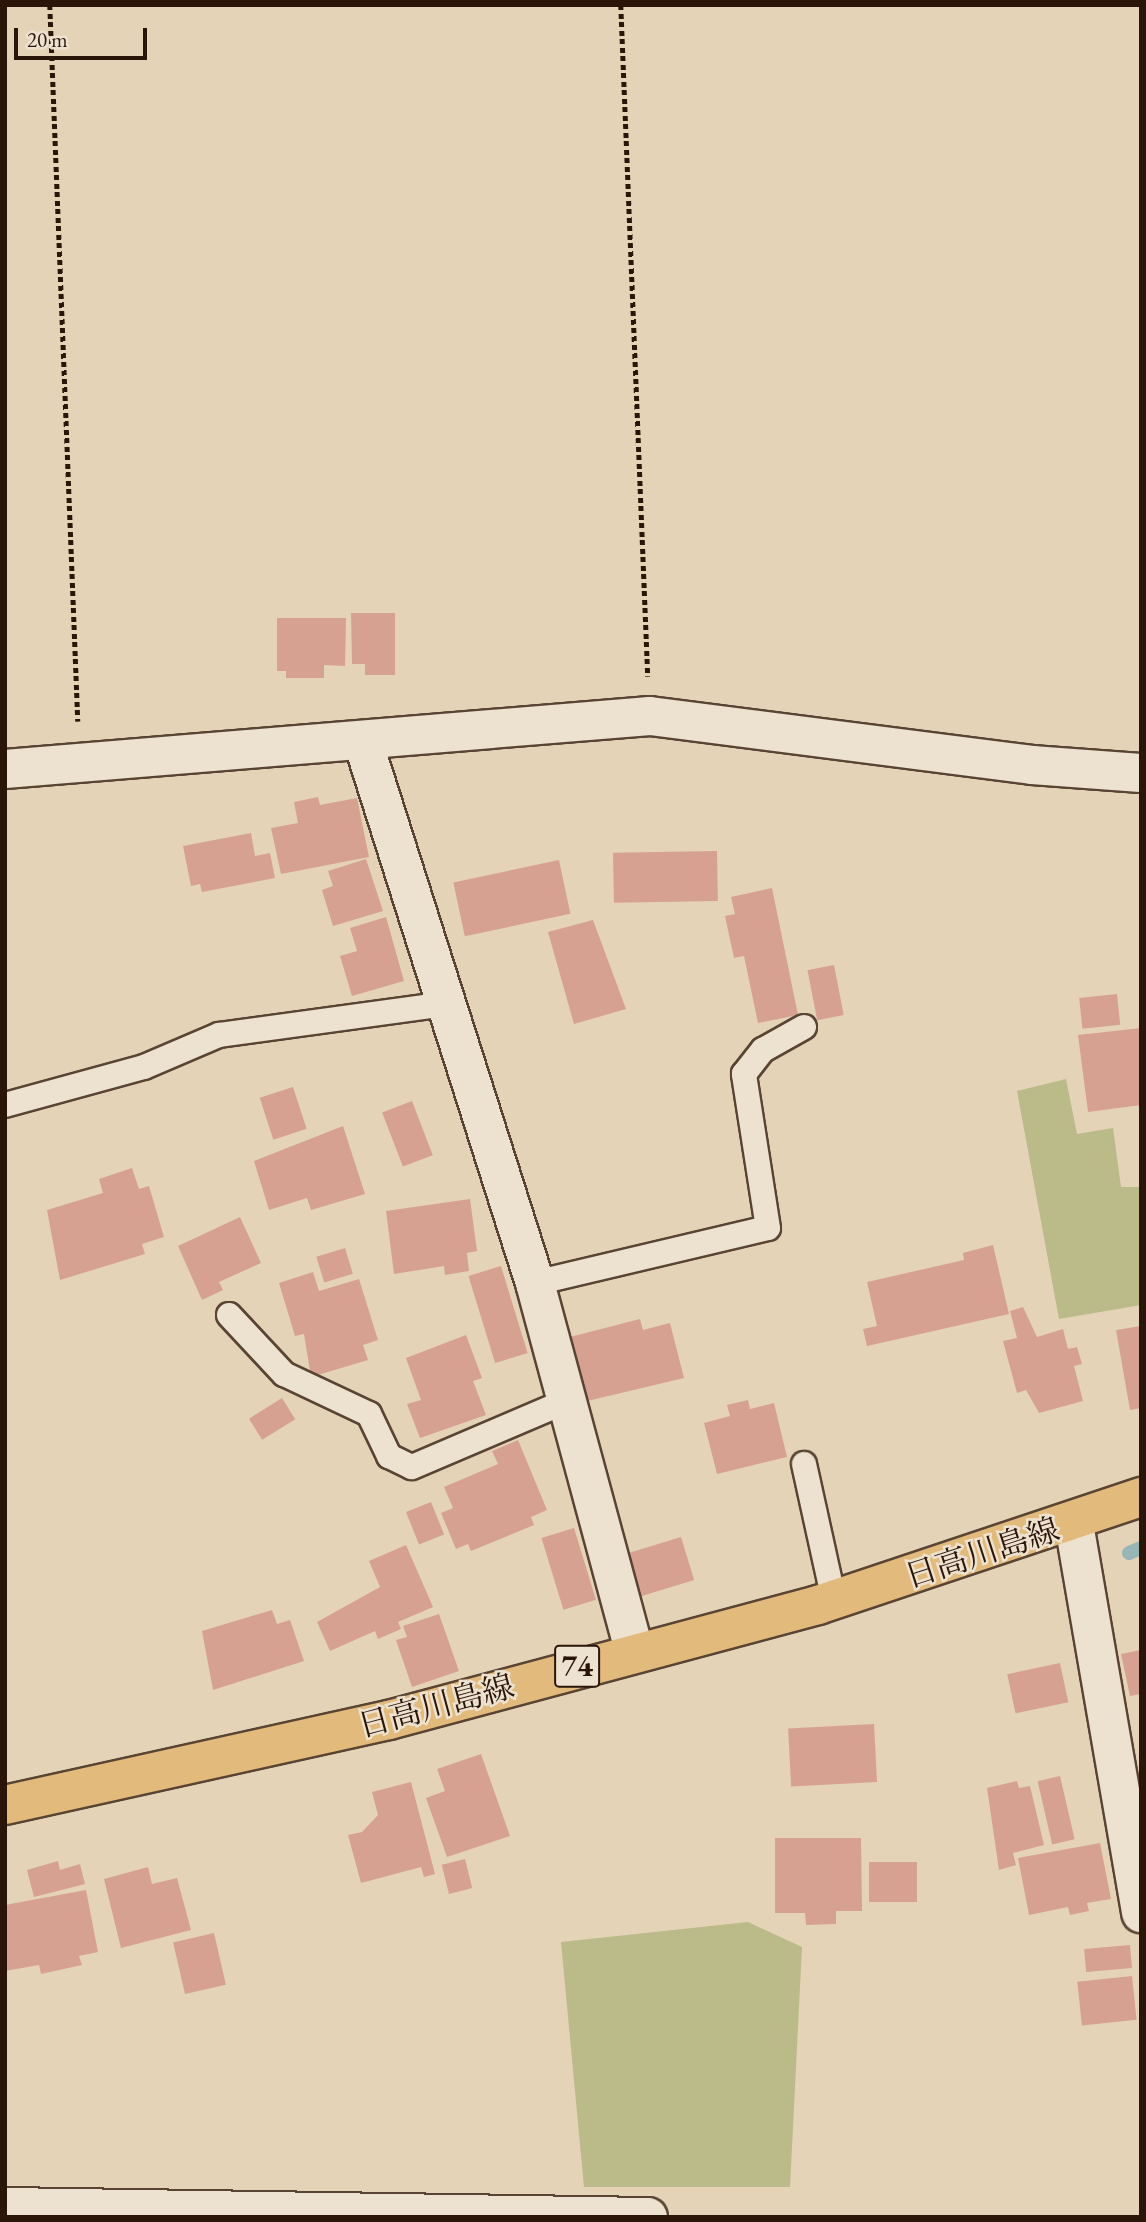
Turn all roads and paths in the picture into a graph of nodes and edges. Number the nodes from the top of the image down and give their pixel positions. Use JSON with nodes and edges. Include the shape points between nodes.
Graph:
{"nodes":[{"id":1,"x":50,"y":5,"type":"edge"},
{"id":2,"x":621,"y":5,"type":"edge"},
{"id":3,"x":650,"y":716,"type":"junction"},
{"id":4,"x":363,"y":742,"type":"junction"},
{"id":5,"x":80,"y":762,"type":"junction"},
{"id":6,"x":5,"y":769,"type":"edge"},
{"id":7,"x":1141,"y":773,"type":"edge"},
{"id":8,"x":444,"y":1003,"type":"junction"},
{"id":9,"x":804,"y":1027,"type":"dead end"},
{"id":10,"x":5,"y":1105,"type":"edge"},
{"id":11,"x":535,"y":1283,"type":"junction"},
{"id":12,"x":229,"y":1315,"type":"dead end"},
{"id":13,"x":567,"y":1401,"type":"junction"},
{"id":14,"x":804,"y":1464,"type":"dead end"},
{"id":15,"x":1141,"y":1497,"type":"edge"},
{"id":16,"x":1074,"y":1524,"type":"junction"},
{"id":17,"x":834,"y":1600,"type":"junction"},
{"id":18,"x":634,"y":1650,"type":"junction"},
{"id":19,"x":5,"y":1805,"type":"edge"},
{"id":20,"x":1141,"y":1913,"type":"edge"},
{"id":21,"x":5,"y":2207,"type":"edge"},
{"id":22,"x":277,"y":2213,"type":"edge"},
{"id":23,"x":648,"y":2217,"type":"edge"}],
"edges":[{"from":1,"to":5,"type":"path"},
{"from":2,"to":3,"type":"path"},
{"from":3,"to":4,"type":"street"},
{"from":3,"to":7,"type":"street","via":[[1032,765]]},
{"from":4,"to":5,"type":"street"},
{"from":4,"to":8,"type":"street"},
{"from":5,"to":6,"type":"street"},
{"from":8,"to":10,"type":"lane","via":[[219,1035],[144,1067]]},
{"from":8,"to":11,"type":"street"},
{"from":9,"to":11,"type":"lane","via":[[763,1049],[744,1074],[768,1228]]},
{"from":11,"to":13,"type":"street"},
{"from":12,"to":13,"type":"lane","via":[[284,1374],[369,1414],[389,1456],[412,1467]]},
{"from":13,"to":18,"type":"street"},
{"from":14,"to":17,"type":"lane"},
{"from":15,"to":16,"type":"main road","name":"日高川島線","number":"74"},
{"from":16,"to":17,"type":"main road","name":"日高川島線","number":"74"},
{"from":16,"to":20,"type":"street"},
{"from":17,"to":18,"type":"main road","name":"日高川島線","number":"74"},
{"from":18,"to":19,"type":"main road","name":"日高川島線","number":"74","via":[[389,1720]]},
{"from":21,"to":22,"type":"street"},
{"from":22,"to":23,"type":"street"}]}
